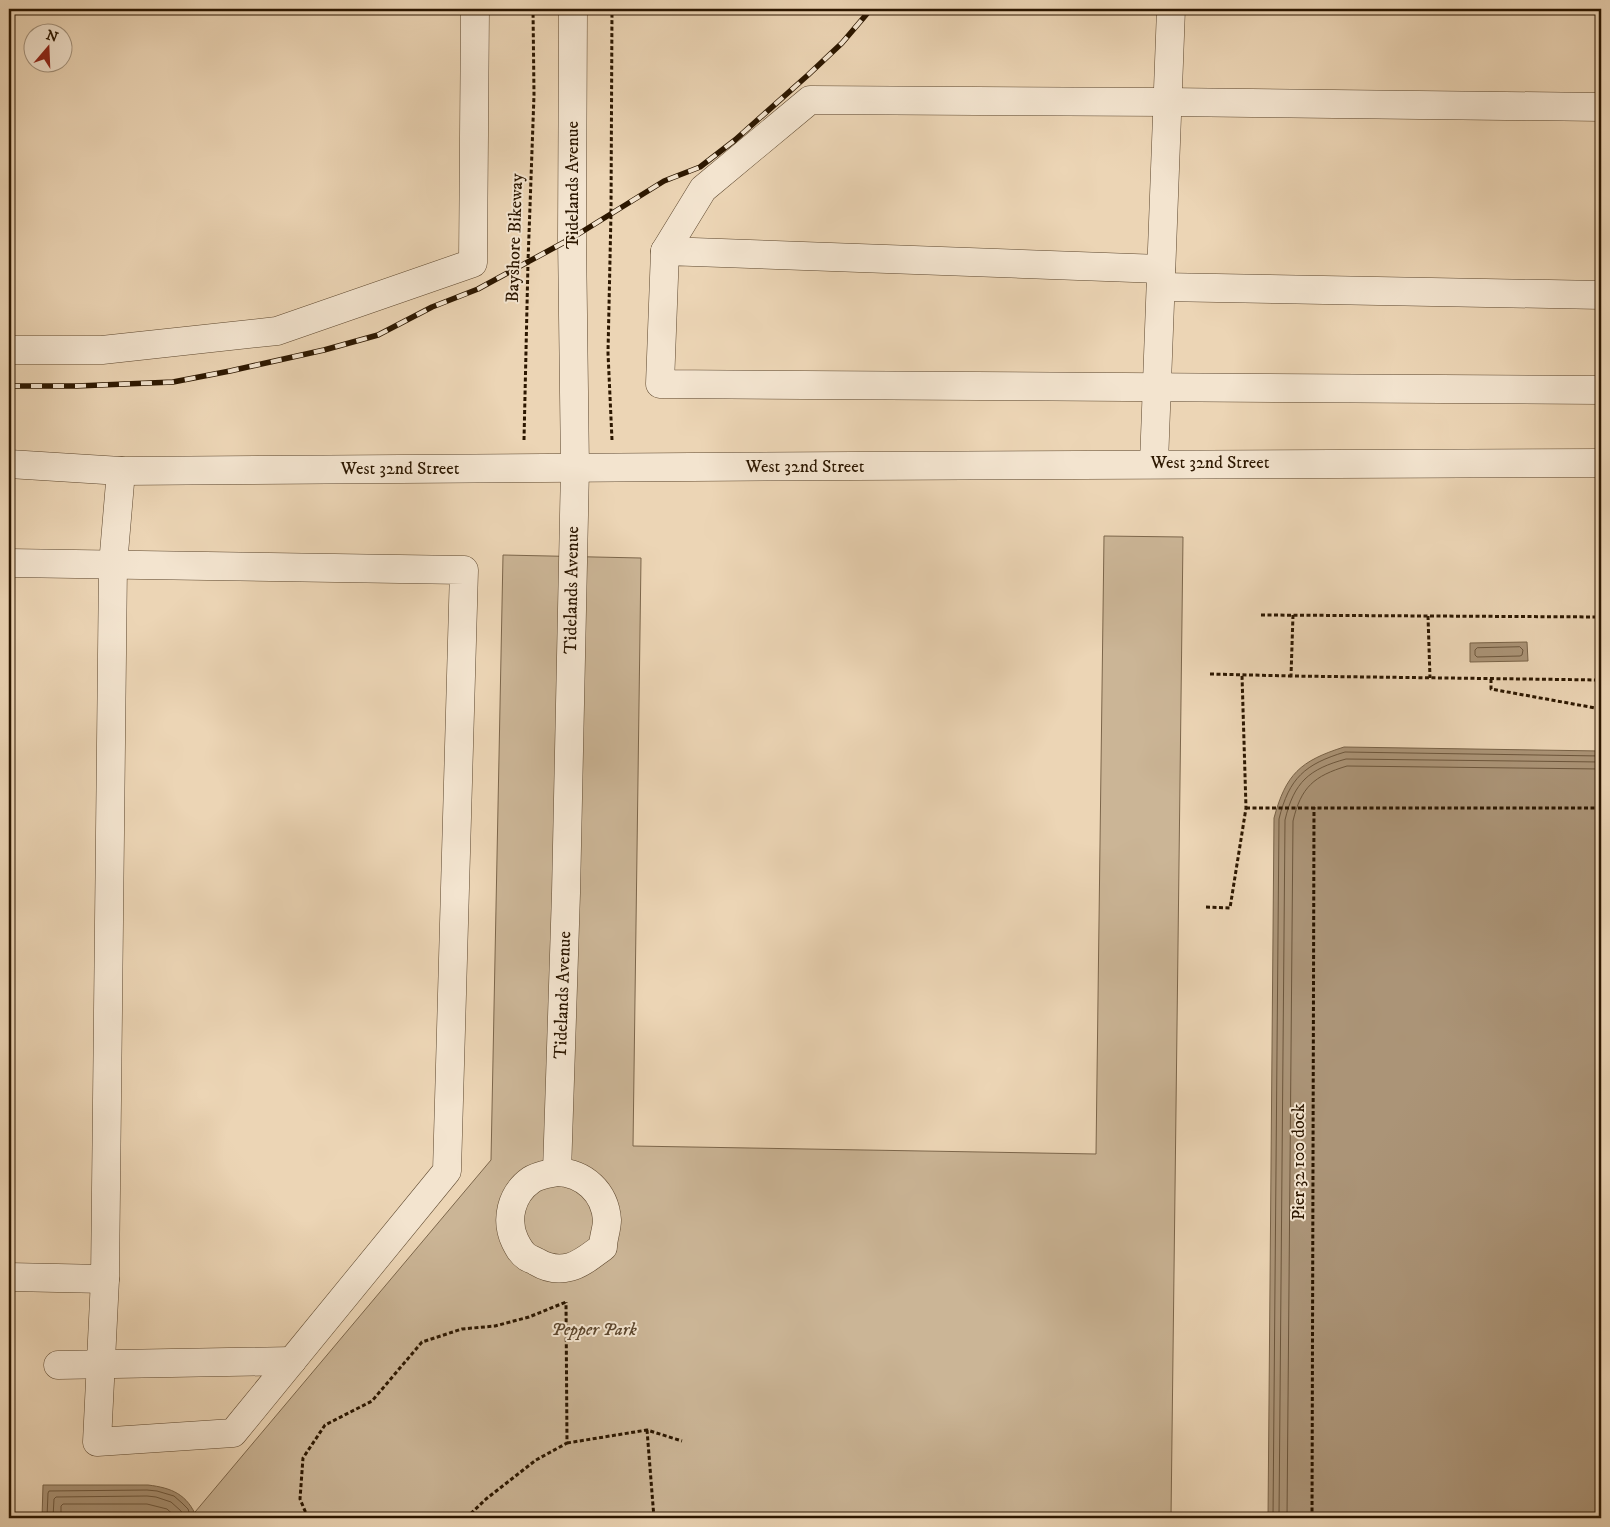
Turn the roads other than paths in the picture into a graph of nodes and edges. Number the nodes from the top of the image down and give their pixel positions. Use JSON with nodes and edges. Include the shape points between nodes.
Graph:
{"nodes":[{"id":1,"x":475,"y":9,"type":"edge"},
{"id":2,"x":573,"y":9,"type":"edge"},
{"id":3,"x":1171,"y":9,"type":"edge"},
{"id":4,"x":1168,"y":102,"type":"junction"},
{"id":5,"x":1601,"y":107,"type":"edge"},
{"id":6,"x":664,"y":251,"type":"junction"},
{"id":7,"x":1161,"y":278,"type":"junction"},
{"id":8,"x":1601,"y":295,"type":"edge"},
{"id":9,"x":9,"y":350,"type":"edge"},
{"id":10,"x":1157,"y":386,"type":"junction"},
{"id":11,"x":1601,"y":390,"type":"edge"},
{"id":12,"x":1154,"y":463,"type":"junction"},
{"id":13,"x":1601,"y":463,"type":"edge"},
{"id":14,"x":9,"y":464,"type":"edge"},
{"id":15,"x":574,"y":468,"type":"junction"},
{"id":16,"x":120,"y":471,"type":"junction"},
{"id":17,"x":9,"y":563,"type":"edge"},
{"id":18,"x":113,"y":565,"type":"junction"},
{"id":19,"x":556,"y":1172,"type":"dead end"},
{"id":20,"x":9,"y":1277,"type":"edge"},
{"id":21,"x":105,"y":1279,"type":"junction"},
{"id":22,"x":292,"y":1361,"type":"junction"},
{"id":23,"x":101,"y":1364,"type":"junction"},
{"id":24,"x":58,"y":1365,"type":"dead end"}],
"edges":[{"from":1,"to":9,"type":"street","via":[[473,263],[277,331],[102,350]]},
{"from":2,"to":15,"type":"street","name":"Tidelands Avenue"},
{"from":3,"to":4,"type":"street"},
{"from":4,"to":5,"type":"street"},
{"from":4,"to":6,"type":"street","via":[[810,100],[703,190]]},
{"from":4,"to":7,"type":"street"},
{"from":6,"to":7,"type":"street"},
{"from":6,"to":10,"type":"street","via":[[660,384]]},
{"from":7,"to":8,"type":"street"},
{"from":7,"to":10,"type":"street"},
{"from":10,"to":11,"type":"street"},
{"from":10,"to":12,"type":"street"},
{"from":12,"to":13,"type":"street","name":"West 32nd Street"},
{"from":12,"to":15,"type":"street","name":"West 32nd Street"},
{"from":14,"to":16,"type":"street","name":"West 32nd Street"},
{"from":15,"to":16,"type":"street","name":"West 32nd Street"},
{"from":15,"to":19,"type":"street","name":"Tidelands Avenue","via":[[566,893]]},
{"from":16,"to":18,"type":"street"},
{"from":17,"to":18,"type":"street"},
{"from":18,"to":21,"type":"street"},
{"from":18,"to":22,"type":"street","via":[[464,570],[447,1171]]},
{"from":20,"to":21,"type":"street"},
{"from":21,"to":23,"type":"street"},
{"from":22,"to":23,"type":"street"},
{"from":22,"to":23,"type":"street","via":[[233,1432],[97,1442]]},
{"from":23,"to":24,"type":"street"}]}
